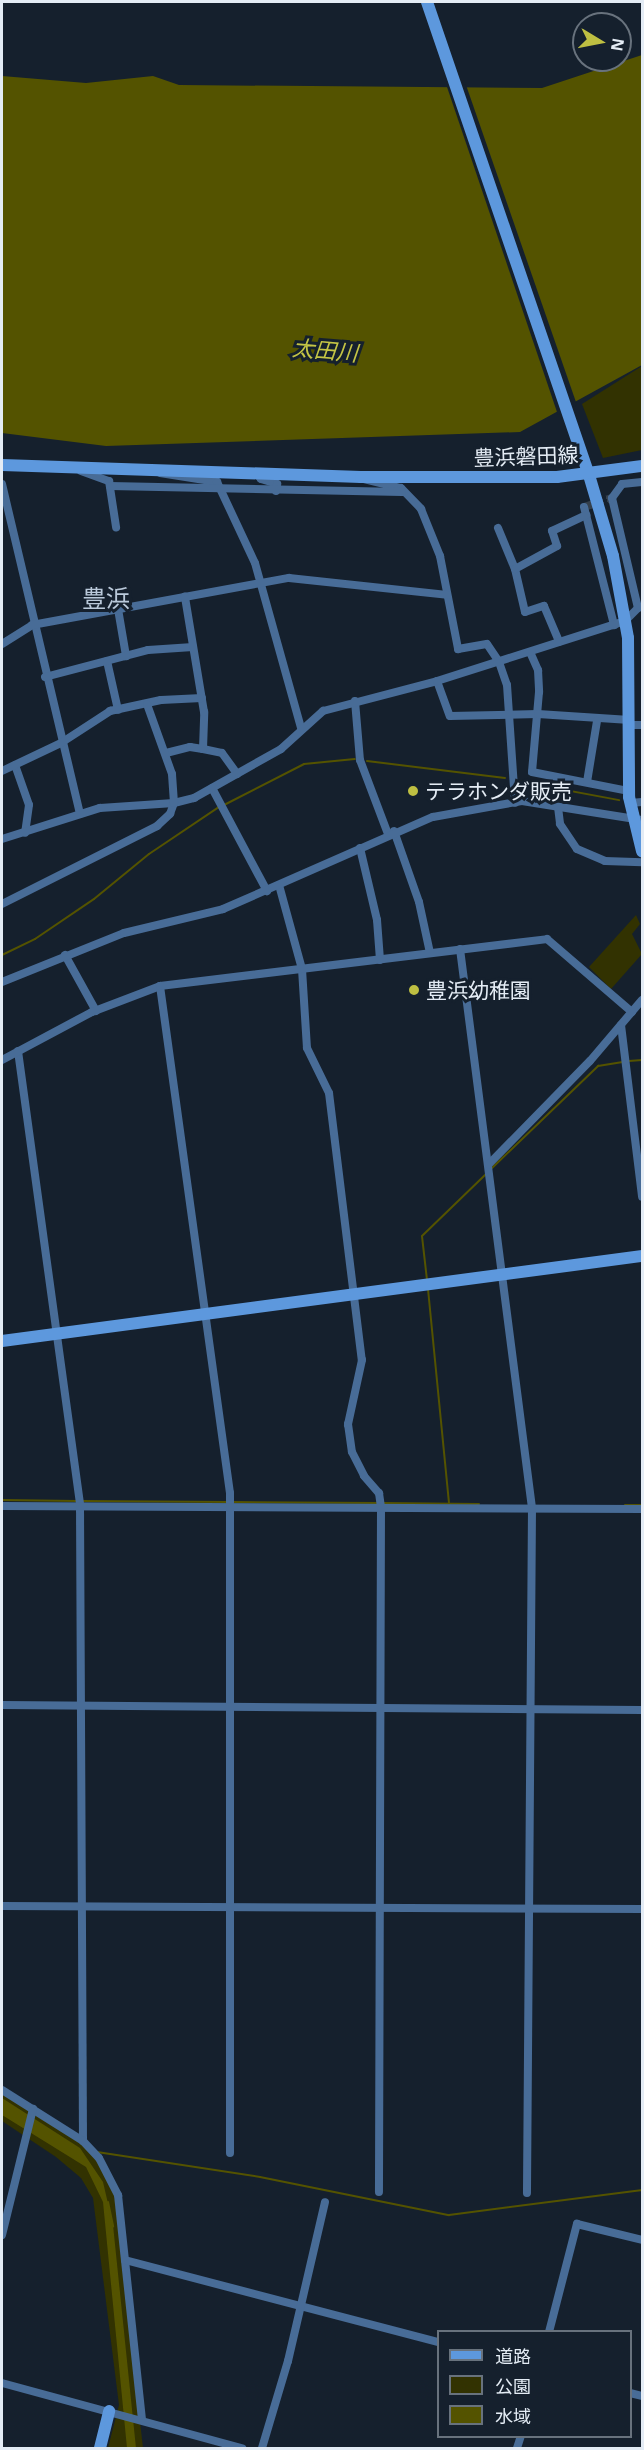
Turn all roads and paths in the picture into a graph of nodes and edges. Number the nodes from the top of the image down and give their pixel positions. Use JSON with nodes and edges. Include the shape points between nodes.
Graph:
{"nodes":[{"id":1,"x":427,"y":2,"type":"edge"},
{"id":2,"x":2,"y":465,"type":"edge"},
{"id":3,"x":642,"y":466,"type":"edge"},
{"id":4,"x":75,"y":470,"type":"junction"},
{"id":5,"x":157,"y":472,"type":"junction"},
{"id":6,"x":257,"y":474,"type":"junction"},
{"id":7,"x":589,"y":475,"type":"junction"},
{"id":8,"x":361,"y":477,"type":"junction"},
{"id":9,"x":642,"y":482,"type":"edge"},
{"id":10,"x":2,"y":484,"type":"edge"},
{"id":11,"x":110,"y":486,"type":"junction"},
{"id":12,"x":220,"y":489,"type":"junction"},
{"id":13,"x":276,"y":491,"type":"junction"},
{"id":14,"x":409,"y":492,"type":"junction"},
{"id":15,"x":116,"y":527,"type":"dead end"},
{"id":16,"x":498,"y":528,"type":"dead end"},
{"id":17,"x":515,"y":569,"type":"junction"},
{"id":18,"x":261,"y":583,"type":"junction"},
{"id":19,"x":447,"y":595,"type":"junction"},
{"id":20,"x":185,"y":597,"type":"junction"},
{"id":21,"x":640,"y":608,"type":"edge"},
{"id":22,"x":118,"y":609,"type":"junction"},
{"id":23,"x":620,"y":623,"type":"junction"},
{"id":24,"x":32,"y":625,"type":"junction"},
{"id":25,"x":560,"y":642,"type":"junction"},
{"id":26,"x":2,"y":644,"type":"edge"},
{"id":27,"x":193,"y":647,"type":"junction"},
{"id":28,"x":530,"y":651,"type":"junction"},
{"id":29,"x":126,"y":656,"type":"junction"},
{"id":30,"x":107,"y":661,"type":"junction"},
{"id":31,"x":499,"y":662,"type":"junction"},
{"id":32,"x":45,"y":677,"type":"junction"},
{"id":33,"x":438,"y":681,"type":"junction"},
{"id":34,"x":202,"y":699,"type":"junction"},
{"id":35,"x":354,"y":701,"type":"junction"},
{"id":36,"x":147,"y":704,"type":"junction"},
{"id":37,"x":118,"y":710,"type":"junction"},
{"id":38,"x":509,"y":714,"type":"junction"},
{"id":39,"x":538,"y":714,"type":"junction"},
{"id":40,"x":597,"y":721,"type":"junction"},
{"id":41,"x":634,"y":724,"type":"edge"},
{"id":42,"x":301,"y":728,"type":"junction"},
{"id":43,"x":61,"y":743,"type":"junction"},
{"id":44,"x":203,"y":749,"type":"junction"},
{"id":45,"x":166,"y":753,"type":"junction"},
{"id":46,"x":15,"y":765,"type":"junction"},
{"id":47,"x":2,"y":771,"type":"edge"},
{"id":48,"x":237,"y":774,"type":"junction"},
{"id":49,"x":586,"y":783,"type":"junction"},
{"id":50,"x":212,"y":788,"type":"junction"},
{"id":51,"x":634,"y":799,"type":"edge"},
{"id":52,"x":174,"y":803,"type":"junction"},
{"id":53,"x":515,"y":803,"type":"junction"},
{"id":54,"x":558,"y":807,"type":"junction"},
{"id":55,"x":80,"y":814,"type":"junction"},
{"id":56,"x":638,"y":820,"type":"edge"},
{"id":57,"x":25,"y":833,"type":"junction"},
{"id":58,"x":391,"y":833,"type":"junction"},
{"id":59,"x":2,"y":839,"type":"edge"},
{"id":60,"x":360,"y":848,"type":"junction"},
{"id":61,"x":642,"y":851,"type":"edge"},
{"id":62,"x":642,"y":862,"type":"edge"},
{"id":63,"x":279,"y":885,"type":"junction"},
{"id":64,"x":267,"y":891,"type":"junction"},
{"id":65,"x":2,"y":904,"type":"edge"},
{"id":66,"x":460,"y":949,"type":"junction"},
{"id":67,"x":430,"y":953,"type":"junction"},
{"id":68,"x":65,"y":955,"type":"junction"},
{"id":69,"x":380,"y":960,"type":"junction"},
{"id":70,"x":302,"y":969,"type":"junction"},
{"id":71,"x":2,"y":982,"type":"edge"},
{"id":72,"x":160,"y":986,"type":"junction"},
{"id":73,"x":642,"y":1000,"type":"edge"},
{"id":74,"x":96,"y":1011,"type":"junction"},
{"id":75,"x":632,"y":1012,"type":"junction"},
{"id":76,"x":621,"y":1025,"type":"junction"},
{"id":77,"x":18,"y":1051,"type":"junction"},
{"id":78,"x":2,"y":1060,"type":"edge"},
{"id":79,"x":489,"y":1164,"type":"junction"},
{"id":80,"x":642,"y":1197,"type":"edge"},
{"id":81,"x":642,"y":1256,"type":"edge"},
{"id":82,"x":503,"y":1276,"type":"junction"},
{"id":83,"x":354,"y":1295,"type":"junction"},
{"id":84,"x":207,"y":1315,"type":"junction"},
{"id":85,"x":58,"y":1334,"type":"junction"},
{"id":86,"x":2,"y":1341,"type":"edge"},
{"id":87,"x":2,"y":1506,"type":"edge"},
{"id":88,"x":80,"y":1506,"type":"junction"},
{"id":89,"x":230,"y":1508,"type":"junction"},
{"id":90,"x":381,"y":1508,"type":"junction"},
{"id":91,"x":532,"y":1508,"type":"junction"},
{"id":92,"x":642,"y":1509,"type":"edge"},
{"id":93,"x":2,"y":1705,"type":"edge"},
{"id":94,"x":81,"y":1706,"type":"junction"},
{"id":95,"x":230,"y":1707,"type":"junction"},
{"id":96,"x":530,"y":1709,"type":"junction"},
{"id":97,"x":381,"y":1710,"type":"junction"},
{"id":98,"x":642,"y":1710,"type":"edge"},
{"id":99,"x":2,"y":1906,"type":"edge"},
{"id":100,"x":79,"y":1906,"type":"junction"},
{"id":101,"x":227,"y":1906,"type":"junction"},
{"id":102,"x":378,"y":1908,"type":"junction"},
{"id":103,"x":529,"y":1908,"type":"junction"},
{"id":104,"x":642,"y":1909,"type":"edge"},
{"id":105,"x":2,"y":2090,"type":"edge"},
{"id":106,"x":33,"y":2109,"type":"junction"},
{"id":107,"x":83,"y":2141,"type":"junction"},
{"id":108,"x":230,"y":2153,"type":"dead end"},
{"id":109,"x":380,"y":2192,"type":"dead end"},
{"id":110,"x":527,"y":2193,"type":"dead end"},
{"id":111,"x":325,"y":2202,"type":"dead end"},
{"id":112,"x":2,"y":2235,"type":"edge"},
{"id":113,"x":642,"y":2240,"type":"edge"},
{"id":114,"x":125,"y":2260,"type":"junction"},
{"id":115,"x":300,"y":2306,"type":"junction"},
{"id":116,"x":549,"y":2330,"type":"edge"},
{"id":117,"x":437,"y":2342,"type":"edge"},
{"id":118,"x":2,"y":2383,"type":"edge"},
{"id":119,"x":113,"y":2412,"type":"junction"},
{"id":120,"x":140,"y":2419,"type":"junction"},
{"id":121,"x":100,"y":2448,"type":"edge"},
{"id":122,"x":242,"y":2448,"type":"edge"},
{"id":123,"x":262,"y":2448,"type":"edge"}],
"edges":[{"from":1,"to":7,"type":"main road","name":"豊浜磐田線"},
{"from":2,"to":4,"type":"main road","name":"豊浜磐田線"},
{"from":3,"to":7,"type":"main road"},
{"from":4,"to":5,"type":"main road","name":"豊浜磐田線"},
{"from":4,"to":11,"type":"street","via":[[108,479]]},
{"from":5,"to":6,"type":"main road","name":"豊浜磐田線"},
{"from":5,"to":12,"type":"street","via":[[217,482]]},
{"from":6,"to":8,"type":"main road","name":"豊浜磐田線"},
{"from":6,"to":13,"type":"street","via":[[277,484]]},
{"from":7,"to":8,"type":"main road","name":"豊浜磐田線"},
{"from":7,"to":23,"type":"main road","via":[[613,556]]},
{"from":8,"to":14,"type":"street","via":[[366,482]]},
{"from":9,"to":21,"type":"street","via":[[622,484],[612,498]]},
{"from":10,"to":24,"type":"street"},
{"from":11,"to":12,"type":"street"},
{"from":11,"to":15,"type":"street"},
{"from":12,"to":13,"type":"street"},
{"from":12,"to":18,"type":"street"},
{"from":13,"to":14,"type":"street"},
{"from":14,"to":19,"type":"street","via":[[434,535]]},
{"from":16,"to":17,"type":"street"},
{"from":17,"to":23,"type":"street","via":[[557,546],[552,531],[585,511]]},
{"from":17,"to":25,"type":"street","via":[[525,612],[544,606]]},
{"from":18,"to":19,"type":"street","via":[[289,578]]},
{"from":18,"to":20,"type":"street"},
{"from":18,"to":42,"type":"street"},
{"from":19,"to":31,"type":"street","via":[[458,649],[487,644]]},
{"from":20,"to":22,"type":"street"},
{"from":20,"to":27,"type":"street"},
{"from":21,"to":23,"type":"street"},
{"from":22,"to":24,"type":"street"},
{"from":22,"to":29,"type":"street"},
{"from":23,"to":25,"type":"street"},
{"from":23,"to":41,"type":"main road"},
{"from":24,"to":26,"type":"street"},
{"from":24,"to":32,"type":"street"},
{"from":25,"to":28,"type":"street"},
{"from":27,"to":29,"type":"street"},
{"from":27,"to":34,"type":"street"},
{"from":28,"to":31,"type":"street"},
{"from":28,"to":39,"type":"street","via":[[538,670]]},
{"from":29,"to":30,"type":"street"},
{"from":30,"to":32,"type":"street"},
{"from":30,"to":37,"type":"street"},
{"from":31,"to":33,"type":"street"},
{"from":31,"to":38,"type":"street","via":[[507,686]]},
{"from":32,"to":43,"type":"street"},
{"from":33,"to":35,"type":"street"},
{"from":33,"to":38,"type":"street","via":[[450,716]]},
{"from":34,"to":36,"type":"street"},
{"from":34,"to":44,"type":"street"},
{"from":35,"to":42,"type":"street","via":[[323,711]]},
{"from":35,"to":58,"type":"street","via":[[360,760]]},
{"from":36,"to":37,"type":"street"},
{"from":36,"to":45,"type":"street"},
{"from":37,"to":43,"type":"street","via":[[110,711]]},
{"from":38,"to":39,"type":"street"},
{"from":38,"to":53,"type":"street"},
{"from":39,"to":40,"type":"street"},
{"from":39,"to":49,"type":"street","via":[[532,772]]},
{"from":40,"to":41,"type":"street"},
{"from":40,"to":49,"type":"street"},
{"from":41,"to":51,"type":"main road"},
{"from":42,"to":48,"type":"street","via":[[281,749]]},
{"from":43,"to":46,"type":"street"},
{"from":43,"to":55,"type":"street"},
{"from":44,"to":45,"type":"street","via":[[190,747]]},
{"from":44,"to":48,"type":"street","via":[[222,753]]},
{"from":45,"to":52,"type":"street"},
{"from":46,"to":47,"type":"street"},
{"from":46,"to":57,"type":"street","via":[[29,805]]},
{"from":48,"to":50,"type":"street"},
{"from":49,"to":51,"type":"street"},
{"from":50,"to":52,"type":"street"},
{"from":50,"to":64,"type":"street"},
{"from":51,"to":56,"type":"main road"},
{"from":52,"to":55,"type":"street","via":[[100,808]]},
{"from":52,"to":65,"type":"street","via":[[170,814],[157,826]]},
{"from":53,"to":54,"type":"street"},
{"from":53,"to":58,"type":"street","via":[[433,817]]},
{"from":54,"to":56,"type":"street"},
{"from":54,"to":62,"type":"street","via":[[560,824],[578,849],[605,861]]},
{"from":55,"to":57,"type":"street"},
{"from":56,"to":61,"type":"main road"},
{"from":57,"to":59,"type":"street"},
{"from":58,"to":60,"type":"street"},
{"from":58,"to":67,"type":"street","via":[[419,902]]},
{"from":60,"to":63,"type":"street"},
{"from":60,"to":69,"type":"street","via":[[377,920]]},
{"from":63,"to":64,"type":"street"},
{"from":63,"to":70,"type":"street"},
{"from":64,"to":68,"type":"street","via":[[223,909],[123,933]]},
{"from":66,"to":67,"type":"street"},
{"from":66,"to":75,"type":"street","via":[[547,939]]},
{"from":66,"to":79,"type":"street"},
{"from":67,"to":69,"type":"street"},
{"from":68,"to":71,"type":"street"},
{"from":68,"to":74,"type":"street"},
{"from":69,"to":70,"type":"street"},
{"from":70,"to":72,"type":"street"},
{"from":70,"to":83,"type":"street","via":[[303,1026],[307,1048],[329,1093]]},
{"from":72,"to":74,"type":"street"},
{"from":72,"to":84,"type":"street"},
{"from":73,"to":75,"type":"street"},
{"from":74,"to":77,"type":"street"},
{"from":75,"to":76,"type":"street"},
{"from":76,"to":79,"type":"street"},
{"from":76,"to":80,"type":"street"},
{"from":77,"to":78,"type":"street"},
{"from":77,"to":85,"type":"street"},
{"from":79,"to":82,"type":"street"},
{"from":81,"to":82,"type":"main road"},
{"from":82,"to":83,"type":"main road"},
{"from":82,"to":91,"type":"street"},
{"from":83,"to":84,"type":"main road"},
{"from":83,"to":90,"type":"street","via":[[362,1360],[348,1424],[352,1452],[364,1476],[379,1493]]},
{"from":84,"to":85,"type":"main road"},
{"from":84,"to":89,"type":"street"},
{"from":85,"to":86,"type":"main road"},
{"from":85,"to":88,"type":"street"},
{"from":87,"to":88,"type":"street"},
{"from":88,"to":89,"type":"street"},
{"from":88,"to":94,"type":"street"},
{"from":89,"to":90,"type":"street"},
{"from":89,"to":95,"type":"street"},
{"from":90,"to":91,"type":"street"},
{"from":90,"to":97,"type":"street"},
{"from":91,"to":92,"type":"street"},
{"from":91,"to":96,"type":"street"},
{"from":93,"to":94,"type":"street"},
{"from":94,"to":95,"type":"street"},
{"from":94,"to":100,"type":"street"},
{"from":95,"to":97,"type":"street"},
{"from":95,"to":101,"type":"street"},
{"from":96,"to":97,"type":"street"},
{"from":96,"to":98,"type":"street"},
{"from":96,"to":103,"type":"street"},
{"from":97,"to":102,"type":"street"},
{"from":99,"to":100,"type":"street"},
{"from":100,"to":101,"type":"street"},
{"from":100,"to":107,"type":"street"},
{"from":101,"to":102,"type":"street"},
{"from":101,"to":108,"type":"street"},
{"from":102,"to":103,"type":"street"},
{"from":102,"to":109,"type":"street"},
{"from":103,"to":104,"type":"street"},
{"from":103,"to":110,"type":"street"},
{"from":105,"to":106,"type":"street"},
{"from":106,"to":107,"type":"street"},
{"from":106,"to":112,"type":"street"},
{"from":107,"to":114,"type":"street","via":[[99,2158],[118,2194]]},
{"from":111,"to":115,"type":"street"},
{"from":113,"to":116,"type":"street","via":[[577,2224]]},
{"from":114,"to":115,"type":"street"},
{"from":114,"to":120,"type":"street"},
{"from":115,"to":117,"type":"street"},
{"from":115,"to":123,"type":"street"},
{"from":118,"to":119,"type":"street"},
{"from":119,"to":120,"type":"street"},
{"from":119,"to":121,"type":"main road"},
{"from":120,"to":122,"type":"street"}]}
